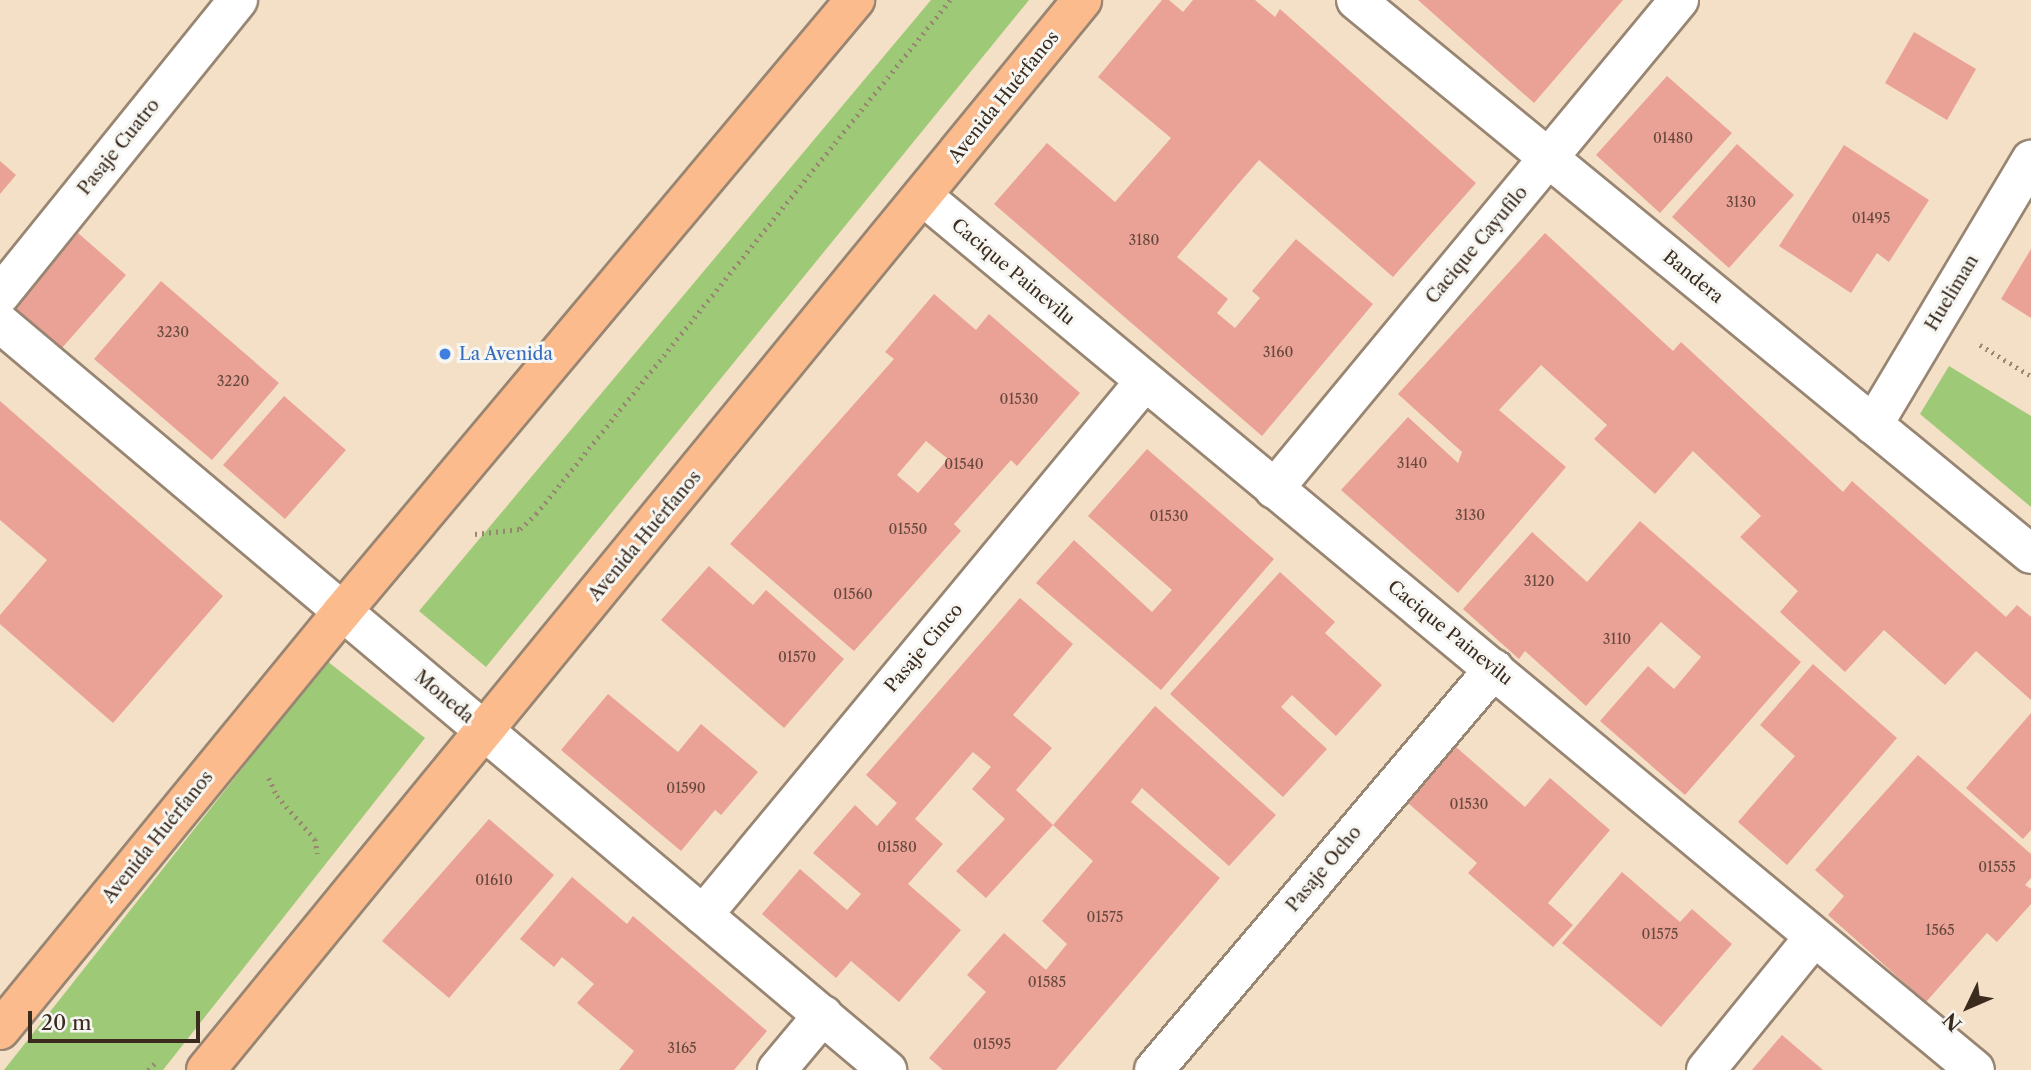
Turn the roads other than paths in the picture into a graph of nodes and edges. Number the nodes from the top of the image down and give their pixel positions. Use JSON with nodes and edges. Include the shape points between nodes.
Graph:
{"nodes":[{"id":1,"x":238,"y":0,"type":"edge"},
{"id":2,"x":855,"y":0,"type":"edge"},
{"id":3,"x":1082,"y":0,"type":"edge"},
{"id":4,"x":1356,"y":0,"type":"edge"},
{"id":5,"x":1679,"y":0,"type":"edge"},
{"id":6,"x":1548,"y":158,"type":"junction"},
{"id":7,"x":2031,"y":160,"type":"edge"},
{"id":8,"x":924,"y":197,"type":"junction"},
{"id":9,"x":0,"y":295,"type":"edge"},
{"id":10,"x":0,"y":323,"type":"edge"},
{"id":11,"x":1145,"y":381,"type":"junction"},
{"id":12,"x":1873,"y":425,"type":"junction"},
{"id":13,"x":1274,"y":489,"type":"junction"},
{"id":14,"x":2031,"y":554,"type":"edge"},
{"id":15,"x":342,"y":612,"type":"junction"},
{"id":16,"x":1494,"y":669,"type":"junction"},
{"id":17,"x":484,"y":731,"type":"junction"},
{"id":18,"x":703,"y":915,"type":"junction"},
{"id":19,"x":1814,"y":937,"type":"junction"},
{"id":20,"x":822,"y":1015,"type":"junction"},
{"id":21,"x":0,"y":1030,"type":"edge"},
{"id":22,"x":206,"y":1070,"type":"edge"},
{"id":23,"x":777,"y":1070,"type":"edge"},
{"id":24,"x":887,"y":1070,"type":"edge"},
{"id":25,"x":1154,"y":1070,"type":"edge"},
{"id":26,"x":1706,"y":1070,"type":"edge"},
{"id":27,"x":1975,"y":1070,"type":"edge"}],
"edges":[{"from":1,"to":9,"type":"street","name":"Pasaje Cuatro"},
{"from":2,"to":15,"type":"main road","name":"Avenida Huérfanos"},
{"from":3,"to":8,"type":"main road","name":"Avenida Huérfanos"},
{"from":4,"to":6,"type":"street","name":"Bandera"},
{"from":5,"to":6,"type":"street","name":"Cacique Cayufilo"},
{"from":6,"to":12,"type":"street","name":"Bandera"},
{"from":6,"to":13,"type":"street","name":"Cacique Cayufilo"},
{"from":7,"to":12,"type":"street","name":"Hueliman"},
{"from":8,"to":11,"type":"street","name":"Cacique Painevilu"},
{"from":8,"to":17,"type":"main road","name":"Avenida Huérfanos"},
{"from":10,"to":15,"type":"street","name":"Moneda"},
{"from":11,"to":13,"type":"street","name":"Cacique Painevilu"},
{"from":11,"to":18,"type":"street","name":"Pasaje Cinco"},
{"from":12,"to":14,"type":"street","name":"Bandera"},
{"from":13,"to":16,"type":"street","name":"Cacique Painevilu"},
{"from":15,"to":17,"type":"street","name":"Moneda"},
{"from":15,"to":21,"type":"main road","name":"Avenida Huérfanos"},
{"from":16,"to":19,"type":"street","name":"Cacique Painevilu"},
{"from":16,"to":25,"type":"street","name":"Pasaje Ocho"},
{"from":17,"to":18,"type":"street","name":"Moneda"},
{"from":17,"to":22,"type":"main road","name":"Avenida Huérfanos"},
{"from":18,"to":20,"type":"street","name":"Moneda"},
{"from":19,"to":26,"type":"street"},
{"from":19,"to":27,"type":"street","name":"Cacique Painevilu"},
{"from":20,"to":23,"type":"street"},
{"from":20,"to":24,"type":"street","name":"Moneda"}]}
